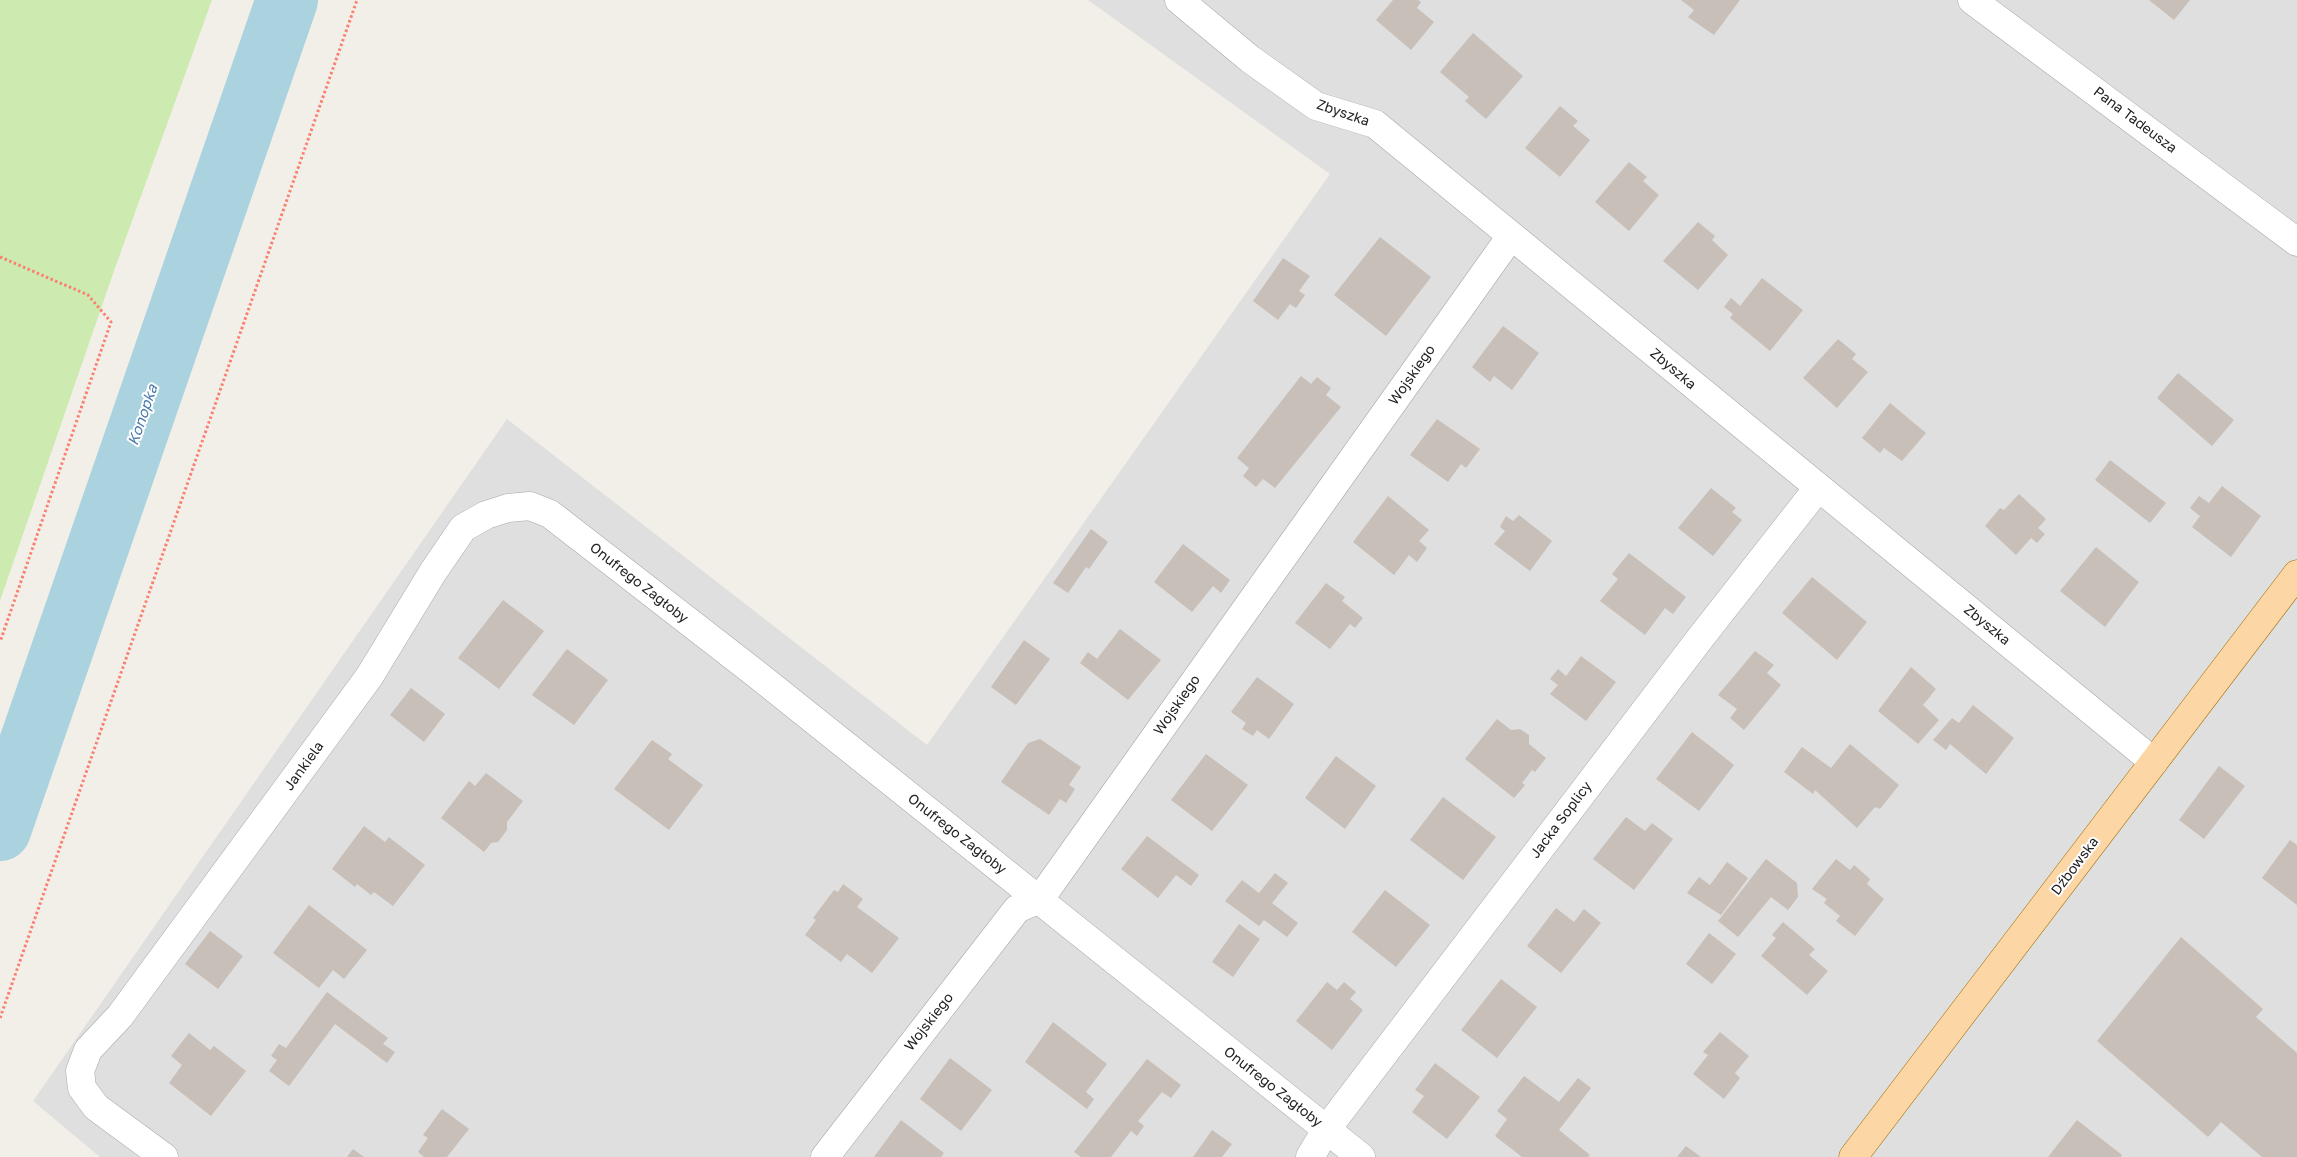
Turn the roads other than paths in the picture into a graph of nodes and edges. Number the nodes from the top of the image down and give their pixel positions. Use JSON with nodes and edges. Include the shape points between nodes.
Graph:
{"nodes":[{"id":1,"x":1179,"y":0,"type":"edge"},
{"id":2,"x":1972,"y":0,"type":"edge"},
{"id":3,"x":1511,"y":236,"type":"junction"},
{"id":4,"x":2297,"y":242,"type":"edge"},
{"id":5,"x":1818,"y":488,"type":"junction"},
{"id":6,"x":550,"y":514,"type":"joint"},
{"id":7,"x":2297,"y":574,"type":"edge"},
{"id":8,"x":2154,"y":762,"type":"junction"},
{"id":9,"x":1040,"y":899,"type":"junction"},
{"id":10,"x":1326,"y":1130,"type":"junction"},
{"id":11,"x":164,"y":1157,"type":"edge"},
{"id":12,"x":824,"y":1157,"type":"edge"},
{"id":13,"x":1310,"y":1157,"type":"edge"},
{"id":14,"x":1361,"y":1157,"type":"edge"},
{"id":15,"x":1853,"y":1157,"type":"edge"}],
"edges":[{"from":1,"to":3,"type":"street","name":"Zbyszka","via":[[1250,59],[1316,106],[1375,124]]},
{"from":2,"to":4,"type":"street","name":"Pana Tadeusza"},
{"from":3,"to":5,"type":"street","name":"Zbyszka"},
{"from":3,"to":9,"type":"street","name":"Wojskiego"},
{"from":5,"to":8,"type":"street","name":"Zbyszka"},
{"from":5,"to":10,"type":"street","name":"Jacka Soplicy","via":[[1698,640]]},
{"from":6,"to":9,"type":"street","name":"Onufrego Zagłoby"},
{"from":6,"to":11,"type":"street","name":"Jankiela","via":[[530,506],[508,508],[486,515],[463,528],[369,677],[120,1016],[88,1050],[80,1070],[82,1088],[96,1107]]},
{"from":7,"to":8,"type":"main road","name":"Dźbowska"},
{"from":8,"to":15,"type":"main road","name":"Dźbowska"},
{"from":9,"to":10,"type":"street","name":"Onufrego Zagłoby"},
{"from":9,"to":12,"type":"street","name":"Wojskiego","via":[[1017,909]]},
{"from":10,"to":13,"type":"street","name":"Jacka Soplicy"},
{"from":10,"to":14,"type":"street","name":"Onufrego Zagłoby"}]}
